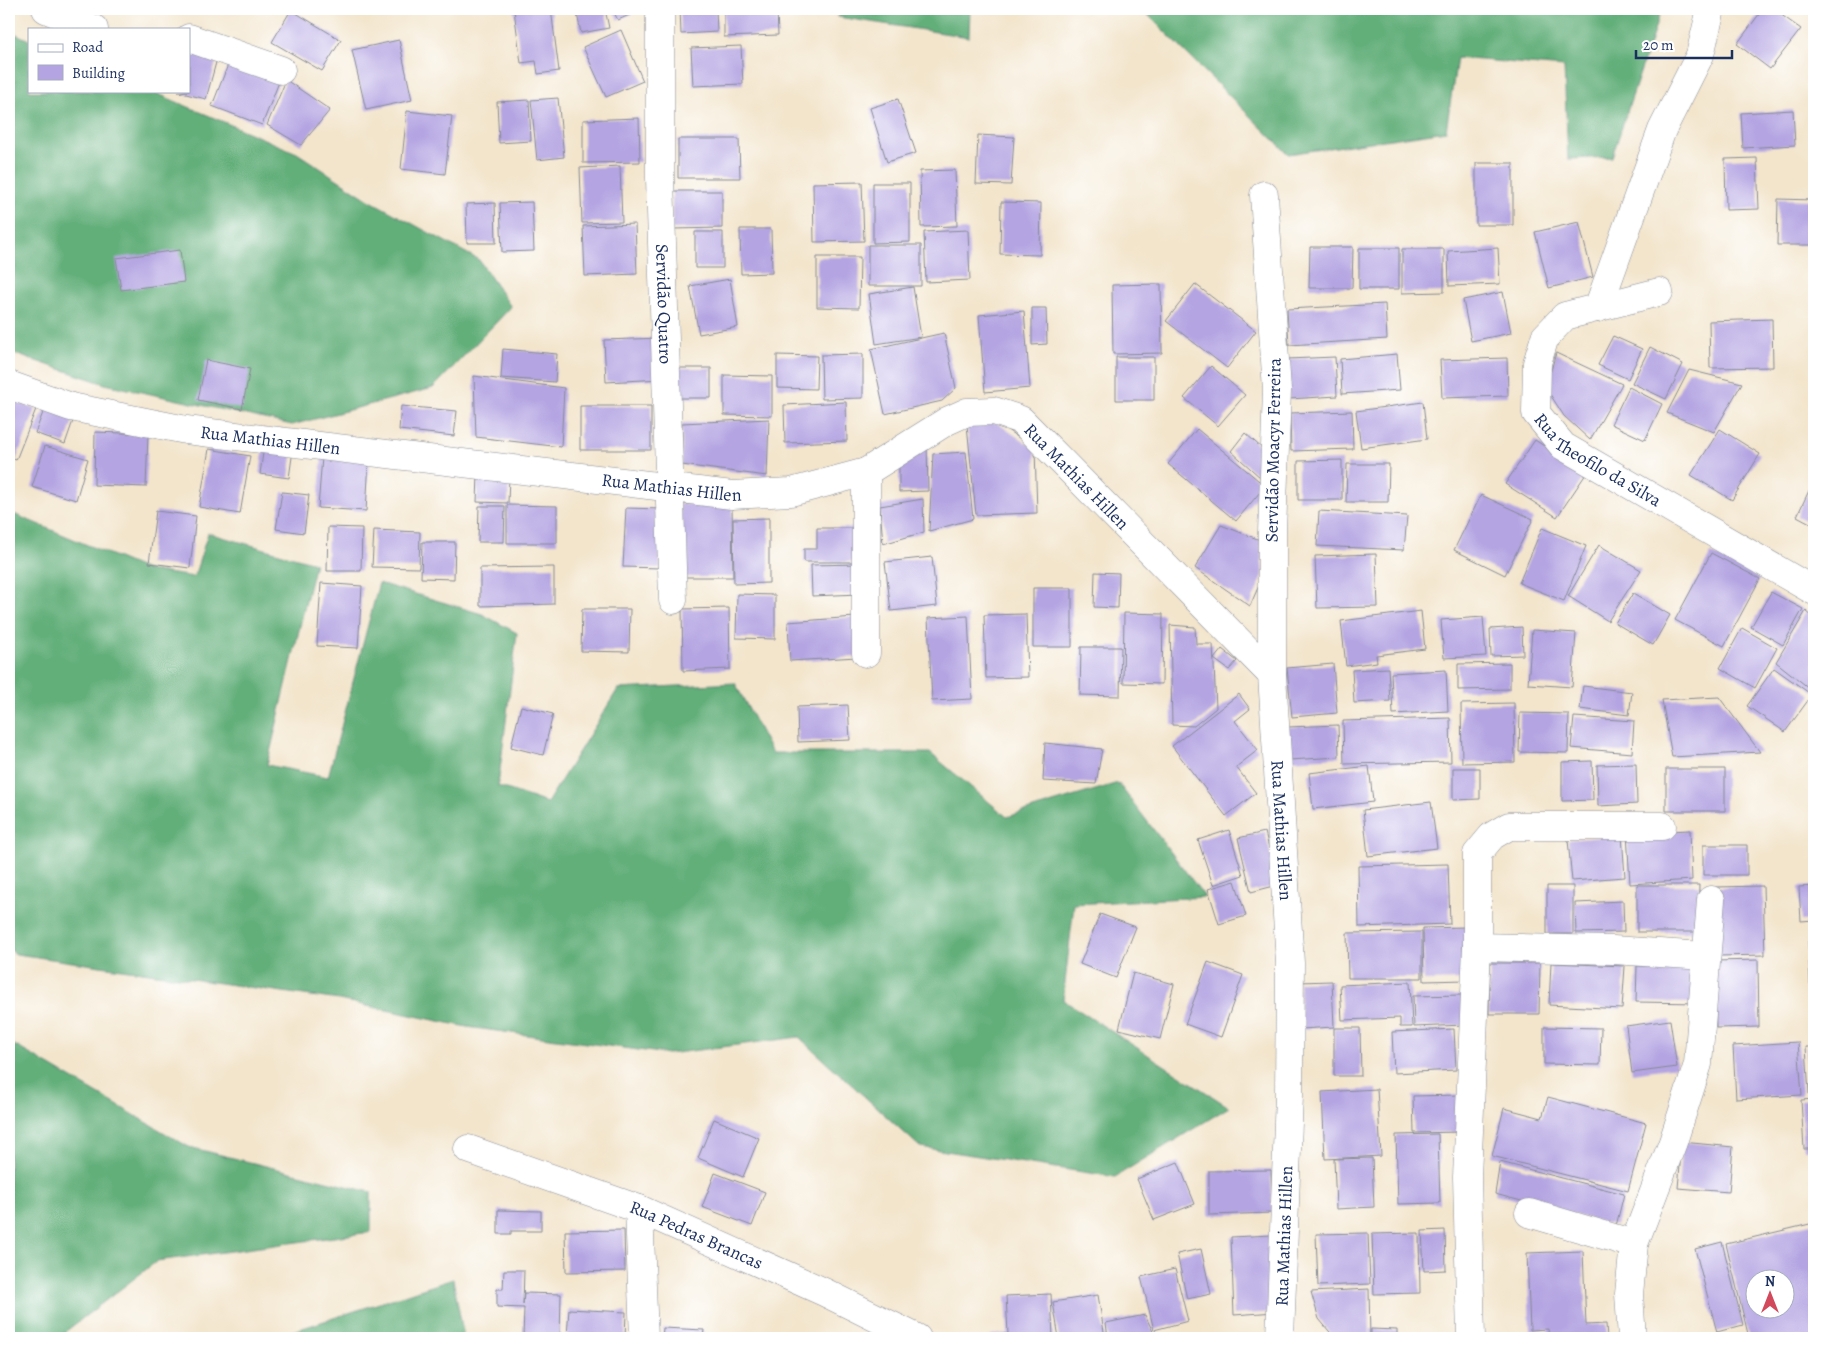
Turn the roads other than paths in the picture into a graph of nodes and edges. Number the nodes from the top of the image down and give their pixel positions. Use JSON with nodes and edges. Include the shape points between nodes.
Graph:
{"nodes":[{"id":1,"x":46,"y":9,"type":"edge"},
{"id":2,"x":660,"y":9,"type":"edge"},
{"id":3,"x":1711,"y":9,"type":"edge"},
{"id":4,"x":92,"y":28,"type":"edge"},
{"id":5,"x":190,"y":38,"type":"edge"},
{"id":6,"x":281,"y":70,"type":"dead end"},
{"id":7,"x":1264,"y":196,"type":"dead end"},
{"id":8,"x":1659,"y":292,"type":"dead end"},
{"id":9,"x":1598,"y":308,"type":"junction"},
{"id":10,"x":9,"y":385,"type":"edge"},
{"id":11,"x":866,"y":472,"type":"junction"},
{"id":12,"x":671,"y":487,"type":"junction"},
{"id":13,"x":1814,"y":590,"type":"edge"},
{"id":14,"x":673,"y":600,"type":"dead end"},
{"id":15,"x":866,"y":653,"type":"dead end"},
{"id":16,"x":1272,"y":674,"type":"junction"},
{"id":17,"x":1662,"y":826,"type":"dead end"},
{"id":18,"x":1711,"y":900,"type":"dead end"},
{"id":19,"x":1477,"y":947,"type":"junction"},
{"id":20,"x":1705,"y":956,"type":"junction"},
{"id":21,"x":468,"y":1149,"type":"dead end"},
{"id":22,"x":639,"y":1209,"type":"junction"},
{"id":23,"x":1529,"y":1214,"type":"dead end"},
{"id":24,"x":1634,"y":1244,"type":"junction"},
{"id":25,"x":644,"y":1338,"type":"edge"},
{"id":26,"x":917,"y":1338,"type":"edge"},
{"id":27,"x":1280,"y":1338,"type":"edge"},
{"id":28,"x":1471,"y":1338,"type":"edge"},
{"id":29,"x":1632,"y":1338,"type":"edge"}],
"edges":[{"from":1,"to":4,"type":"street"},
{"from":2,"to":12,"type":"street","name":"Servidão Quatro","via":[[660,178]]},
{"from":3,"to":9,"type":"street","via":[[1700,55],[1662,130]]},
{"from":5,"to":6,"type":"street"},
{"from":7,"to":16,"type":"street","name":"Servidão Moacyr Ferreira","via":[[1277,390],[1272,524]]},
{"from":8,"to":9,"type":"street","name":"Rua Theofilo da Silva"},
{"from":9,"to":13,"type":"street","name":"Rua Theofilo da Silva","via":[[1565,316],[1545,337],[1537,363],[1536,412],[1563,446]]},
{"from":10,"to":12,"type":"street","name":"Rua Mathias Hillen","via":[[71,407],[186,430]]},
{"from":11,"to":12,"type":"street","name":"Rua Mathias Hillen","via":[[791,492],[732,495]]},
{"from":11,"to":15,"type":"street"},
{"from":11,"to":16,"type":"street","name":"Rua Mathias Hillen","via":[[946,420],[967,412],[994,411],[1021,420]]},
{"from":12,"to":14,"type":"street","name":"Servidão Quatro"},
{"from":16,"to":27,"type":"street","name":"Rua Mathias Hillen","via":[[1290,963],[1289,1095]]},
{"from":17,"to":19,"type":"street","via":[[1510,826],[1492,836],[1477,854]]},
{"from":18,"to":20,"type":"street"},
{"from":19,"to":20,"type":"street"},
{"from":19,"to":28,"type":"street","via":[[1467,1177]]},
{"from":20,"to":24,"type":"street","via":[[1698,1064],[1673,1142]]},
{"from":21,"to":22,"type":"street","name":"Rua Pedras Brancas"},
{"from":22,"to":25,"type":"street"},
{"from":22,"to":26,"type":"street","name":"Rua Pedras Brancas","via":[[833,1295]]},
{"from":23,"to":24,"type":"street"},
{"from":24,"to":29,"type":"street","via":[[1629,1294]]}]}
